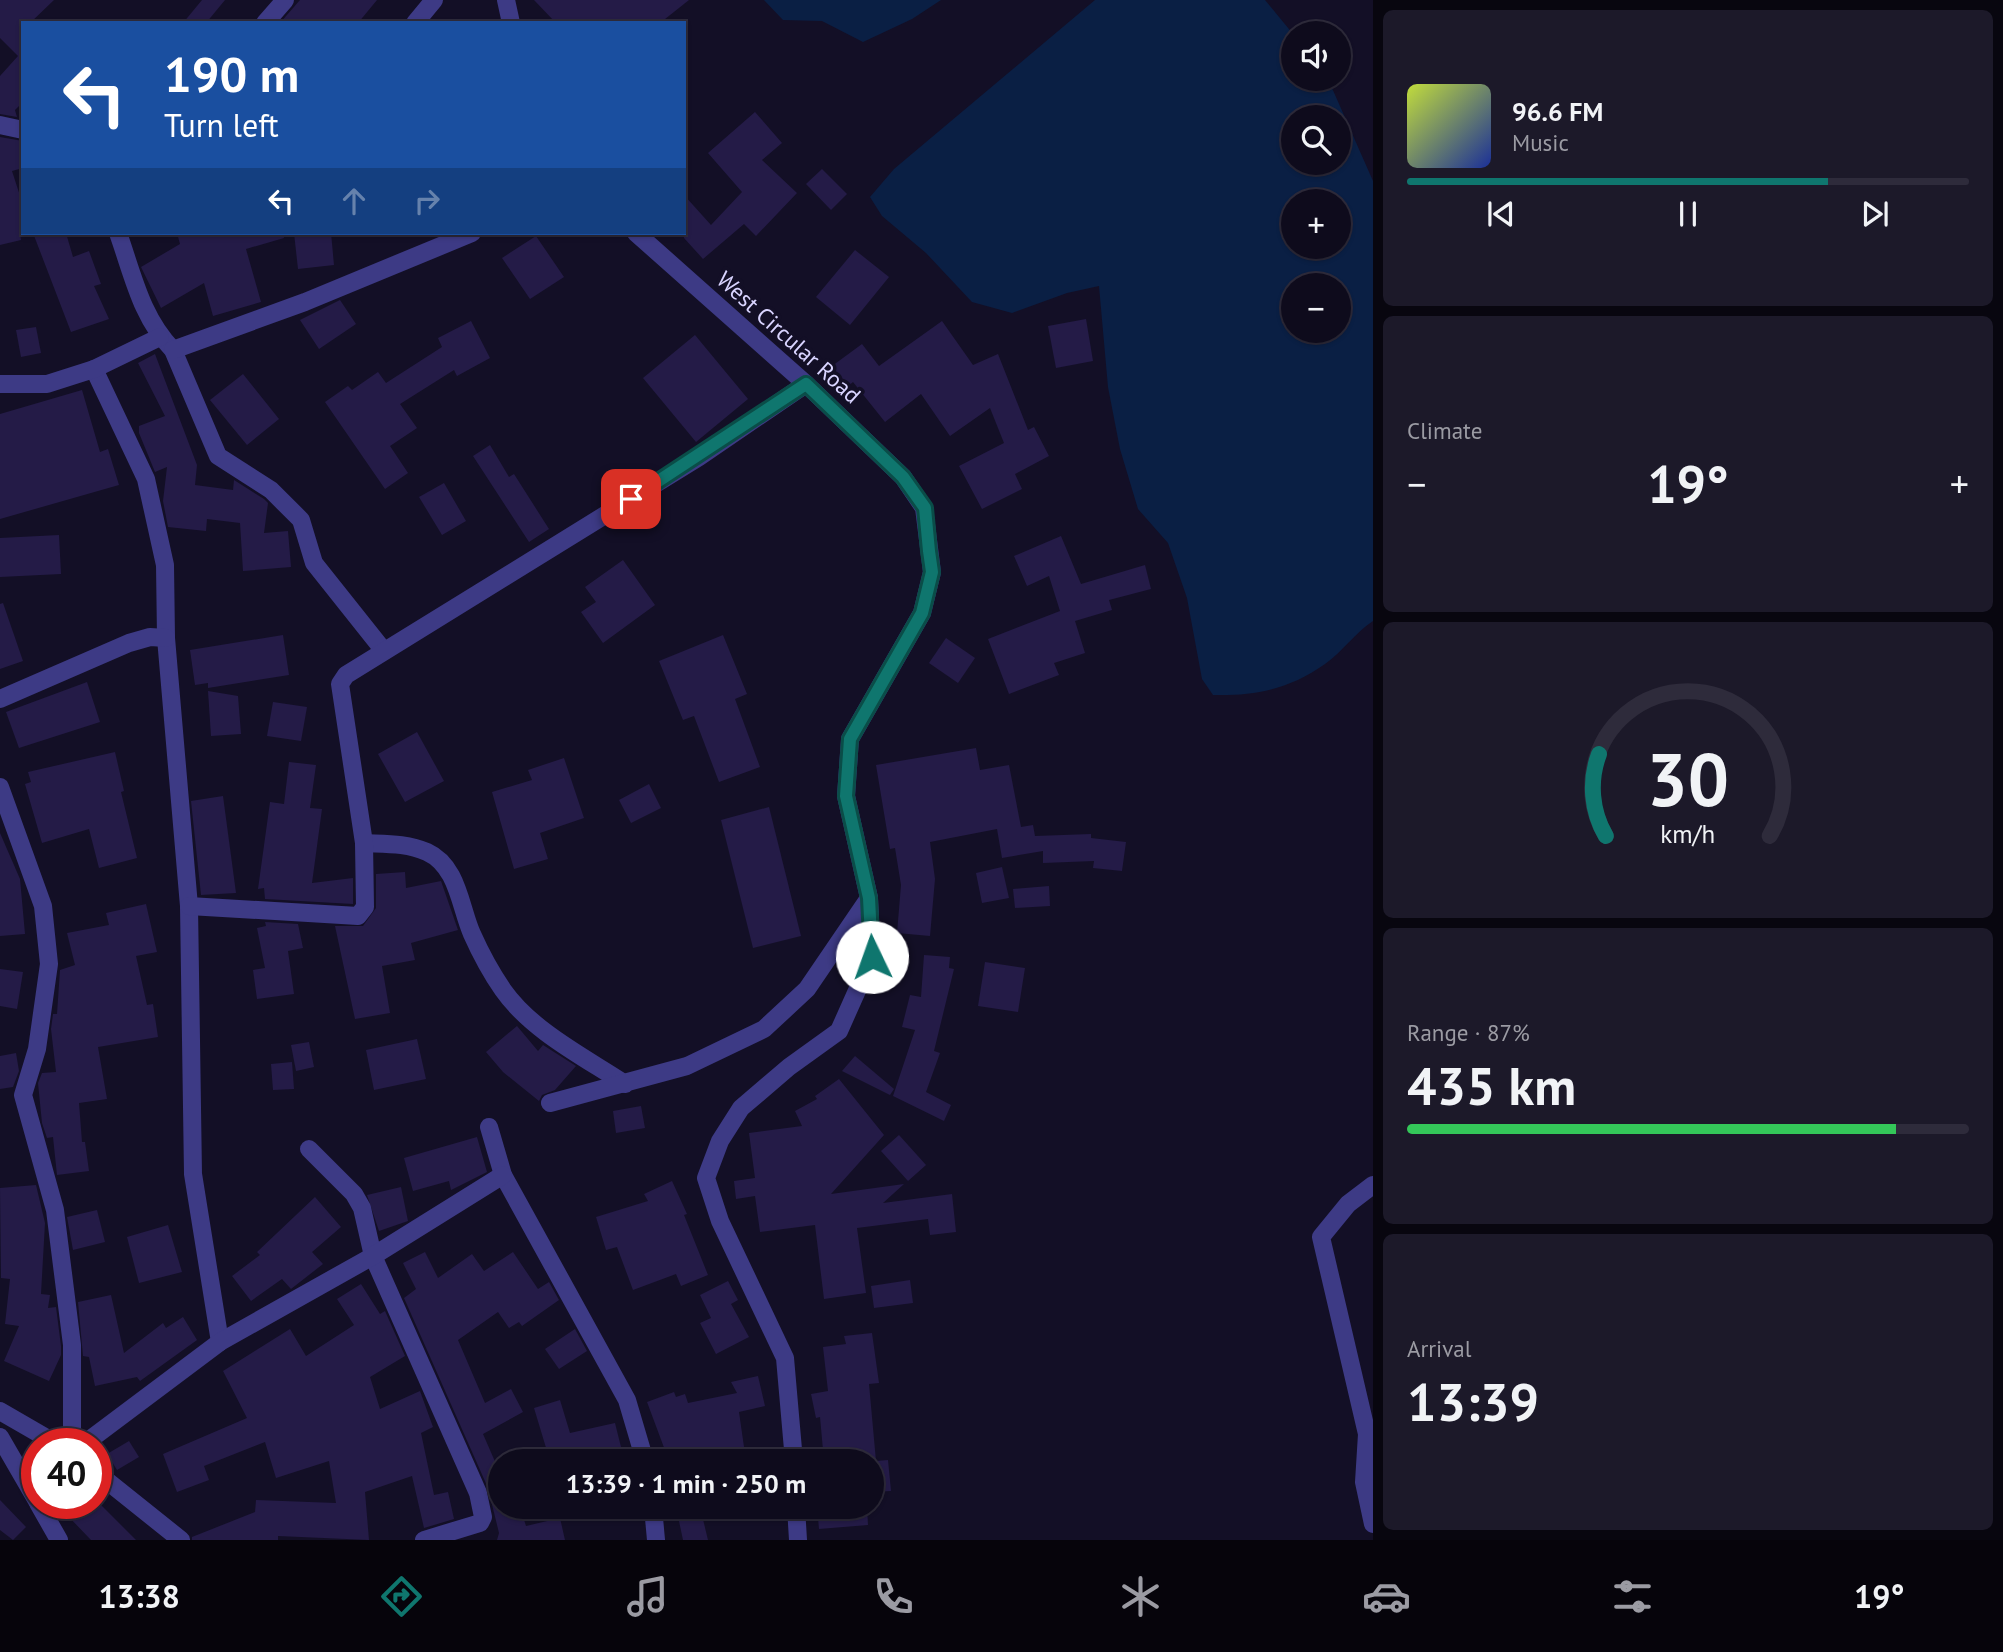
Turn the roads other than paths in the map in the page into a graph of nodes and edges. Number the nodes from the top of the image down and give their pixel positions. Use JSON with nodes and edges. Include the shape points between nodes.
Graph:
{"nodes":[{"id":1,"x":285,"y":0,"type":"edge"},
{"id":2,"x":434,"y":0,"type":"edge"},
{"id":3,"x":506,"y":0,"type":"edge"},
{"id":4,"x":267,"y":21,"type":"edge"},
{"id":5,"x":417,"y":21,"type":"edge"},
{"id":6,"x":511,"y":21,"type":"edge"},
{"id":7,"x":0,"y":125,"type":"edge"},
{"id":8,"x":21,"y":130,"type":"edge"},
{"id":9,"x":119,"y":235,"type":"edge"},
{"id":10,"x":467,"y":235,"type":"edge"},
{"id":11,"x":638,"y":235,"type":"edge"},
{"id":12,"x":160,"y":337,"type":"junction"},
{"id":13,"x":173,"y":350,"type":"junction"},
{"id":14,"x":94,"y":369,"type":"junction"},
{"id":15,"x":0,"y":384,"type":"edge"},
{"id":16,"x":806,"y":384,"type":"junction"},
{"id":17,"x":166,"y":638,"type":"junction"},
{"id":18,"x":384,"y":650,"type":"junction"},
{"id":19,"x":0,"y":699,"type":"edge"},
{"id":20,"x":0,"y":787,"type":"edge"},
{"id":21,"x":364,"y":844,"type":"junction"},
{"id":22,"x":869,"y":898,"type":"junction"},
{"id":23,"x":189,"y":906,"type":"junction"},
{"id":24,"x":625,"y":1084,"type":"junction"},
{"id":25,"x":550,"y":1103,"type":"dead end"},
{"id":26,"x":489,"y":1127,"type":"dead end"},
{"id":27,"x":309,"y":1149,"type":"dead end"},
{"id":28,"x":503,"y":1175,"type":"junction"},
{"id":29,"x":1373,"y":1185,"type":"edge"},
{"id":30,"x":373,"y":1256,"type":"junction"},
{"id":31,"x":220,"y":1342,"type":"junction"},
{"id":32,"x":0,"y":1411,"type":"edge"},
{"id":33,"x":29,"y":1428,"type":"edge"},
{"id":34,"x":72,"y":1428,"type":"edge"},
{"id":35,"x":105,"y":1428,"type":"edge"},
{"id":36,"x":0,"y":1437,"type":"edge"},
{"id":37,"x":641,"y":1449,"type":"edge"},
{"id":38,"x":793,"y":1449,"type":"edge"},
{"id":39,"x":21,"y":1473,"type":"edge"},
{"id":40,"x":112,"y":1485,"type":"edge"},
{"id":41,"x":47,"y":1519,"type":"edge"},
{"id":42,"x":654,"y":1519,"type":"edge"},
{"id":43,"x":797,"y":1519,"type":"edge"},
{"id":44,"x":1373,"y":1524,"type":"edge"},
{"id":45,"x":59,"y":1540,"type":"edge"},
{"id":46,"x":181,"y":1540,"type":"edge"},
{"id":47,"x":424,"y":1540,"type":"edge"},
{"id":48,"x":656,"y":1540,"type":"edge"},
{"id":49,"x":798,"y":1540,"type":"edge"}],
"edges":[{"from":1,"to":4,"type":"street"},
{"from":2,"to":5,"type":"street"},
{"from":3,"to":6,"type":"street"},
{"from":7,"to":8,"type":"street"},
{"from":9,"to":12,"type":"street","via":[[144,311]]},
{"from":10,"to":13,"type":"street"},
{"from":11,"to":16,"type":"street","name":"West Circular Road"},
{"from":12,"to":13,"type":"street"},
{"from":12,"to":14,"type":"street"},
{"from":13,"to":18,"type":"street","via":[[218,456],[271,490],[301,520],[314,563]]},
{"from":14,"to":15,"type":"street","via":[[47,384]]},
{"from":14,"to":17,"type":"street","via":[[146,479],[165,565]]},
{"from":16,"to":18,"type":"street","via":[[699,457]]},
{"from":16,"to":22,"type":"street","name":"West Circular Road","via":[[903,477],[925,508],[932,572],[922,613],[850,739],[846,796]]},
{"from":17,"to":19,"type":"street","via":[[129,643]]},
{"from":17,"to":23,"type":"street"},
{"from":18,"to":21,"type":"street","via":[[340,684]]},
{"from":20,"to":34,"type":"street","via":[[43,906],[49,964],[37,1049],[23,1095],[55,1210],[72,1345]]},
{"from":21,"to":23,"type":"street","via":[[365,907],[358,916]]},
{"from":21,"to":24,"type":"street","via":[[408,845],[442,863],[455,883],[472,934],[503,990],[530,1020]]},
{"from":22,"to":24,"type":"street","via":[[807,989],[764,1029],[687,1066]]},
{"from":22,"to":38,"type":"street","name":"West Circular Road","via":[[872,957],[839,1031],[741,1108],[720,1141],[706,1178],[720,1221],[785,1357]]},
{"from":23,"to":31,"type":"street","via":[[193,1174]]},
{"from":24,"to":25,"type":"street"},
{"from":26,"to":28,"type":"street"},
{"from":27,"to":30,"type":"street","via":[[354,1194],[362,1208]]},
{"from":28,"to":30,"type":"street"},
{"from":28,"to":37,"type":"street","via":[[627,1400]]},
{"from":29,"to":44,"type":"street","via":[[1348,1204],[1321,1237],[1367,1434],[1364,1482]]},
{"from":30,"to":31,"type":"street"},
{"from":30,"to":47,"type":"street","via":[[478,1493],[480,1523]]},
{"from":31,"to":35,"type":"street"},
{"from":32,"to":33,"type":"street"},
{"from":36,"to":39,"type":"street"},
{"from":40,"to":46,"type":"street"},
{"from":41,"to":45,"type":"street"},
{"from":42,"to":48,"type":"street"},
{"from":43,"to":49,"type":"street"}]}
